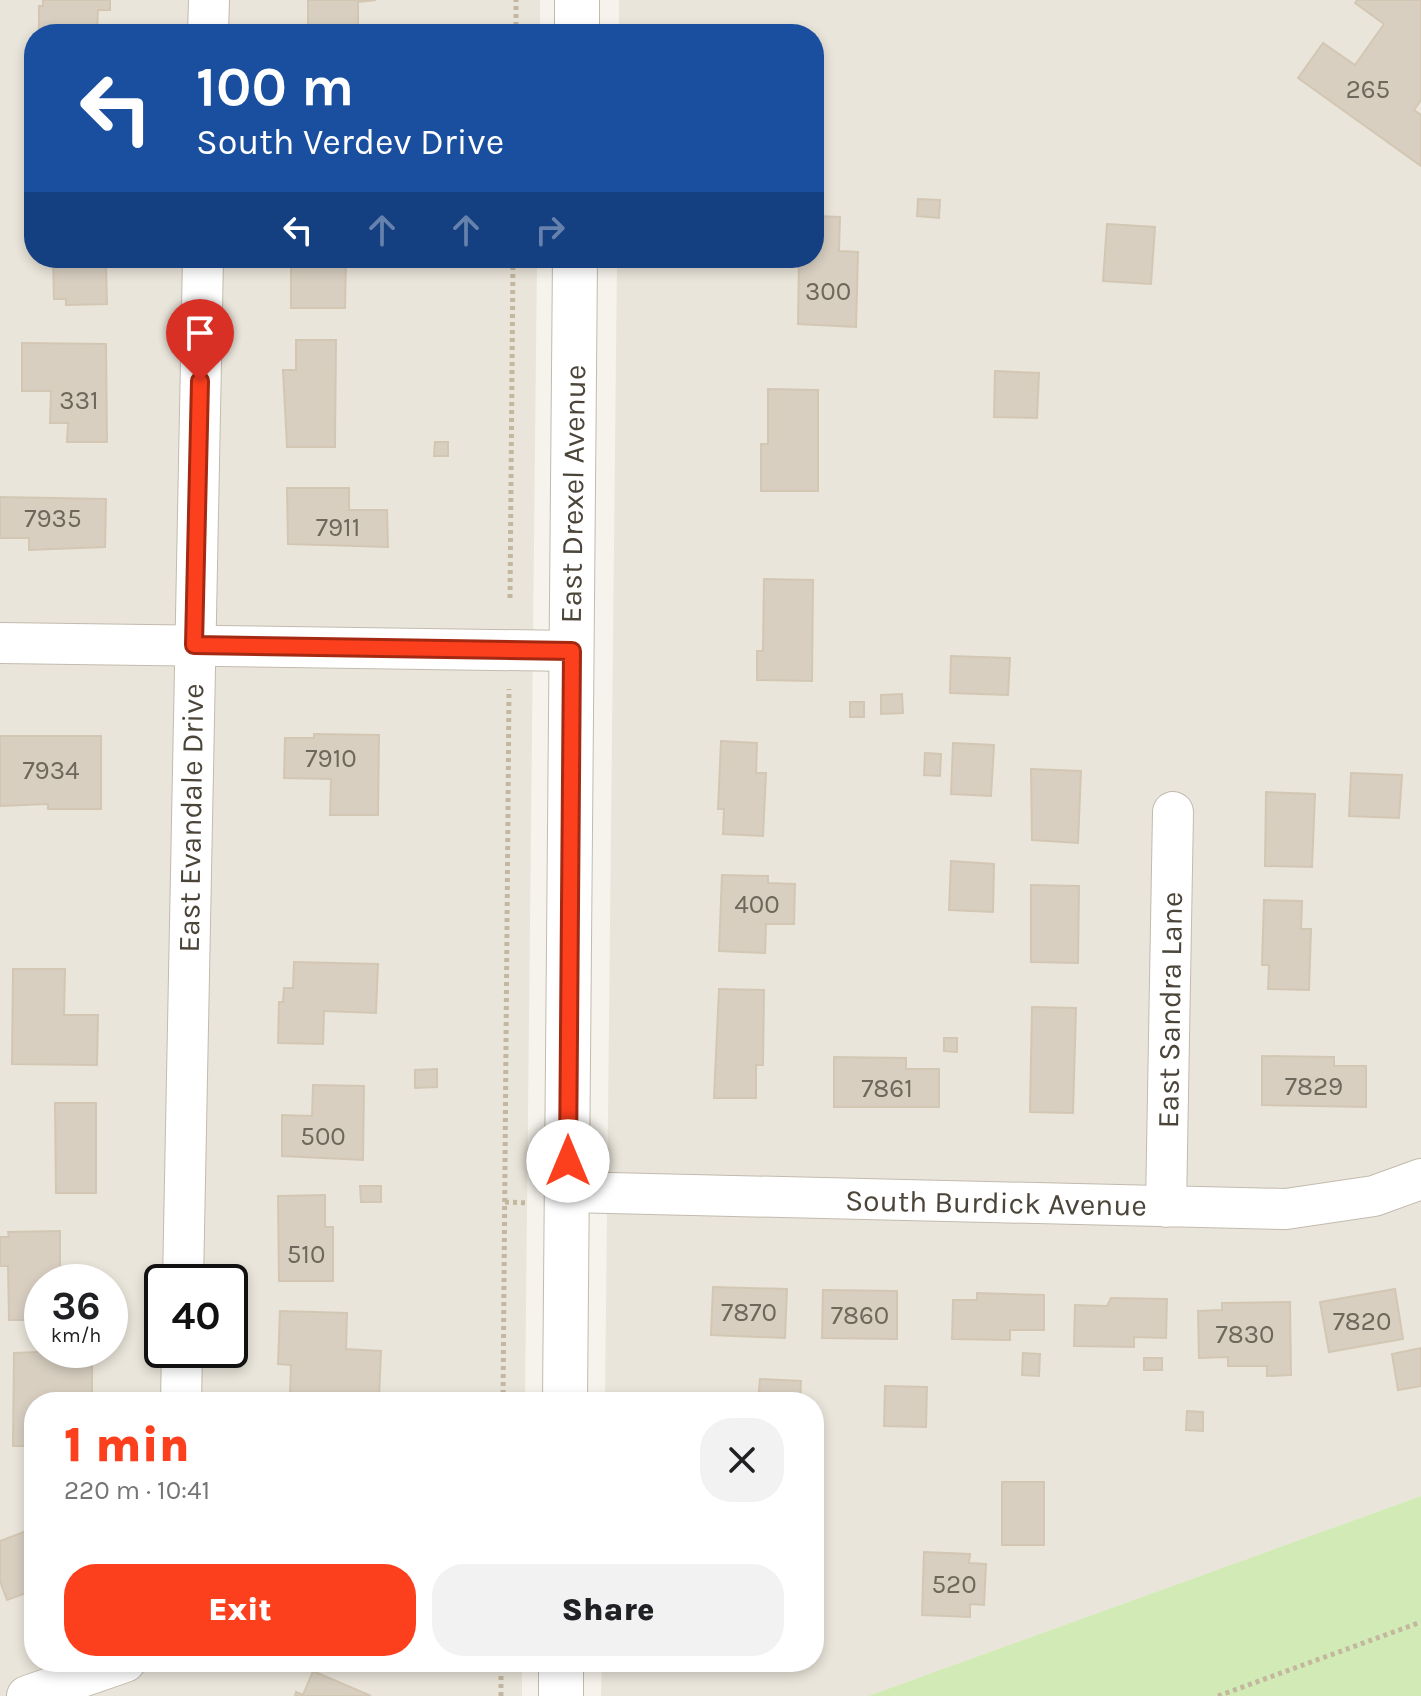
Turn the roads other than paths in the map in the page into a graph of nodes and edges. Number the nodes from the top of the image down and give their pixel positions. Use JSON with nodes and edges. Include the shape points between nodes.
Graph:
{"nodes":[{"id":1,"x":209,"y":0,"type":"edge"},
{"id":2,"x":577,"y":0,"type":"edge"},
{"id":3,"x":208,"y":24,"type":"edge"},
{"id":4,"x":577,"y":24,"type":"edge"},
{"id":5,"x":203,"y":268,"type":"edge"},
{"id":6,"x":575,"y":268,"type":"edge"},
{"id":7,"x":0,"y":643,"type":"edge"},
{"id":8,"x":194,"y":645,"type":"junction"},
{"id":9,"x":572,"y":651,"type":"junction"},
{"id":10,"x":1173,"y":812,"type":"dead end"},
{"id":11,"x":1421,"y":1179,"type":"edge"},
{"id":12,"x":568,"y":1192,"type":"junction"},
{"id":13,"x":1166,"y":1207,"type":"junction"},
{"id":14,"x":183,"y":1264,"type":"edge"},
{"id":15,"x":182,"y":1368,"type":"edge"},
{"id":16,"x":181,"y":1392,"type":"edge"},
{"id":17,"x":565,"y":1392,"type":"edge"},
{"id":18,"x":96,"y":1672,"type":"edge"},
{"id":19,"x":561,"y":1672,"type":"edge"},
{"id":20,"x":27,"y":1696,"type":"edge"},
{"id":21,"x":561,"y":1696,"type":"edge"}],
"edges":[{"from":1,"to":3,"type":"street"},
{"from":2,"to":4,"type":"street"},
{"from":5,"to":8,"type":"street","name":"East Evandale Drive"},
{"from":6,"to":9,"type":"street","name":"East Drexel Avenue"},
{"from":7,"to":8,"type":"street"},
{"from":8,"to":9,"type":"street"},
{"from":8,"to":14,"type":"street","name":"East Evandale Drive"},
{"from":9,"to":12,"type":"street","name":"East Drexel Avenue"},
{"from":10,"to":13,"type":"street","name":"East Sandra Lane"},
{"from":11,"to":13,"type":"street","name":"South Burdick Avenue","via":[[1374,1196],[1286,1209]]},
{"from":12,"to":13,"type":"street","name":"South Burdick Avenue"},
{"from":12,"to":17,"type":"street","name":"East Drexel Avenue"},
{"from":15,"to":16,"type":"street"},
{"from":18,"to":20,"type":"street"},
{"from":19,"to":21,"type":"street"}]}
